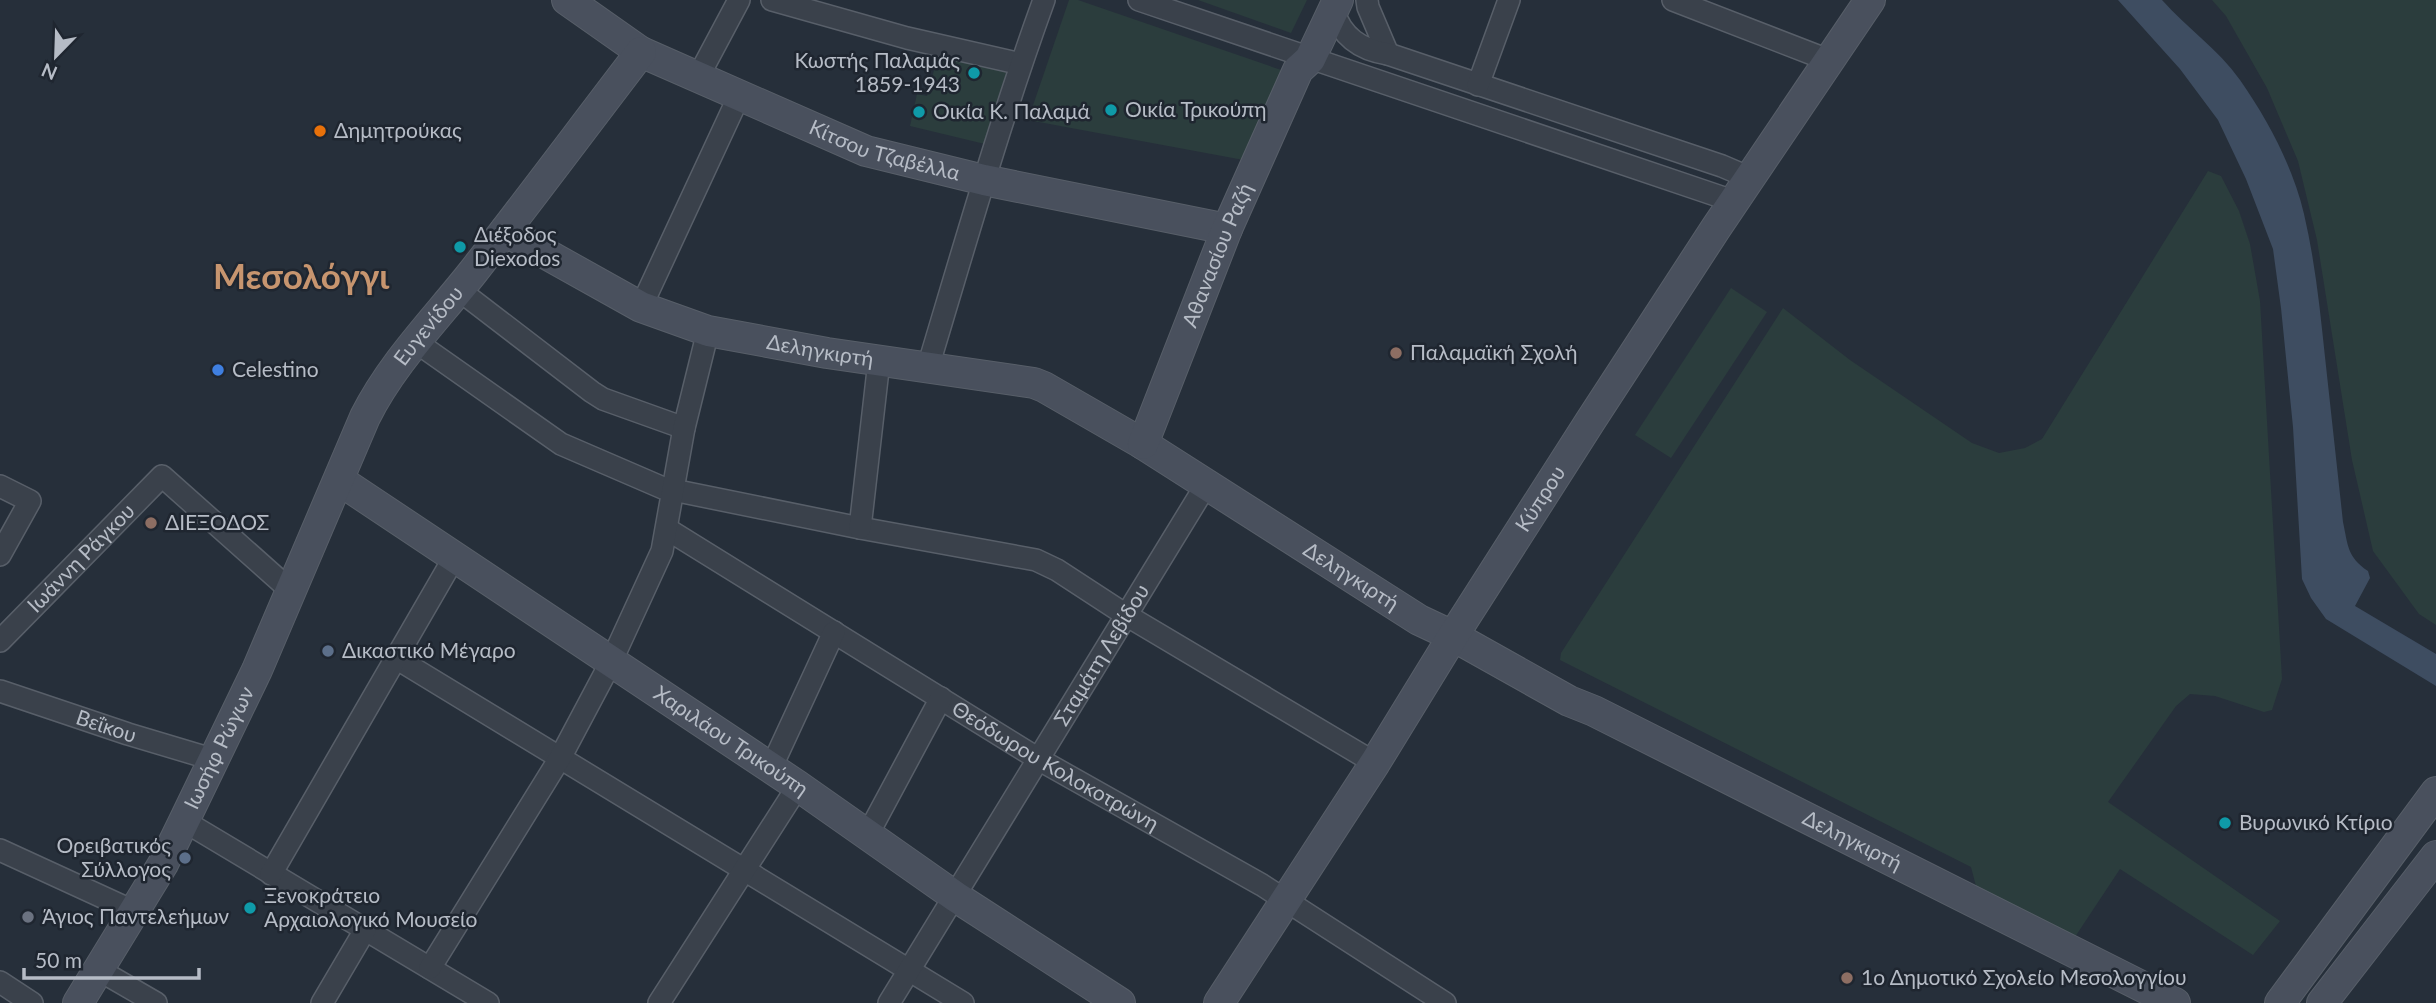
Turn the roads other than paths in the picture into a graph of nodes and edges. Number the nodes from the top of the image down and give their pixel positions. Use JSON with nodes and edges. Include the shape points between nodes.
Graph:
{"nodes":[{"id":1,"x":567,"y":0,"type":"edge"},
{"id":2,"x":739,"y":0,"type":"edge"},
{"id":3,"x":772,"y":0,"type":"edge"},
{"id":4,"x":1044,"y":0,"type":"edge"},
{"id":5,"x":1139,"y":0,"type":"edge"},
{"id":6,"x":1367,"y":0,"type":"edge"},
{"id":7,"x":1509,"y":0,"type":"edge"},
{"id":8,"x":1674,"y":0,"type":"edge"},
{"id":9,"x":1870,"y":0,"type":"edge"},
{"id":10,"x":1330,"y":3,"type":"edge"},
{"id":11,"x":641,"y":51,"type":"junction"},
{"id":12,"x":1388,"y":54,"type":"junction"},
{"id":13,"x":1828,"y":60,"type":"junction"},
{"id":14,"x":1301,"y":61,"type":"junction"},
{"id":15,"x":1021,"y":64,"type":"junction"},
{"id":16,"x":698,"y":77,"type":"junction"},
{"id":17,"x":1478,"y":85,"type":"junction"},
{"id":18,"x":739,"y":96,"type":"junction"},
{"id":19,"x":984,"y":180,"type":"junction"},
{"id":20,"x":1743,"y":190,"type":"junction"},
{"id":21,"x":1227,"y":229,"type":"junction"},
{"id":22,"x":505,"y":231,"type":"junction"},
{"id":23,"x":458,"y":290,"type":"junction"},
{"id":24,"x":641,"y":307,"type":"junction"},
{"id":25,"x":708,"y":331,"type":"junction"},
{"id":26,"x":416,"y":342,"type":"junction"},
{"id":27,"x":878,"y":361,"type":"junction"},
{"id":28,"x":928,"y":367,"type":"junction"},
{"id":29,"x":684,"y":428,"type":"junction"},
{"id":30,"x":1143,"y":444,"type":"junction"},
{"id":31,"x":340,"y":480,"type":"junction"},
{"id":32,"x":1206,"y":485,"type":"junction"},
{"id":33,"x":0,"y":486,"type":"edge"},
{"id":34,"x":674,"y":491,"type":"junction"},
{"id":35,"x":860,"y":528,"type":"junction"},
{"id":36,"x":667,"y":529,"type":"junction"},
{"id":37,"x":0,"y":555,"type":"edge"},
{"id":38,"x":455,"y":556,"type":"junction"},
{"id":39,"x":290,"y":590,"type":"junction"},
{"id":40,"x":1126,"y":615,"type":"junction"},
{"id":41,"x":834,"y":632,"type":"junction"},
{"id":42,"x":1453,"y":636,"type":"junction"},
{"id":43,"x":0,"y":641,"type":"edge"},
{"id":44,"x":396,"y":657,"type":"junction"},
{"id":45,"x":611,"y":662,"type":"junction"},
{"id":46,"x":0,"y":691,"type":"edge"},
{"id":47,"x":941,"y":698,"type":"junction"},
{"id":48,"x":560,"y":758,"type":"junction"},
{"id":49,"x":215,"y":760,"type":"junction"},
{"id":50,"x":1040,"y":760,"type":"junction"},
{"id":51,"x":1375,"y":763,"type":"junction"},
{"id":52,"x":771,"y":768,"type":"junction"},
{"id":53,"x":798,"y":786,"type":"junction"},
{"id":54,"x":2436,"y":792,"type":"edge"},
{"id":55,"x":184,"y":821,"type":"junction"},
{"id":56,"x":869,"y":834,"type":"junction"},
{"id":57,"x":0,"y":850,"type":"edge"},
{"id":58,"x":2436,"y":856,"type":"edge"},
{"id":59,"x":745,"y":870,"type":"junction"},
{"id":60,"x":271,"y":874,"type":"junction"},
{"id":61,"x":956,"y":897,"type":"junction"},
{"id":62,"x":1286,"y":901,"type":"junction"},
{"id":63,"x":135,"y":912,"type":"junction"},
{"id":64,"x":365,"y":930,"type":"junction"},
{"id":65,"x":430,"y":968,"type":"junction"},
{"id":66,"x":99,"y":970,"type":"junction"},
{"id":67,"x":910,"y":971,"type":"junction"},
{"id":68,"x":0,"y":982,"type":"edge"},
{"id":69,"x":32,"y":1003,"type":"edge"},
{"id":70,"x":78,"y":1003,"type":"edge"},
{"id":71,"x":156,"y":1003,"type":"edge"},
{"id":72,"x":323,"y":1003,"type":"edge"},
{"id":73,"x":488,"y":1003,"type":"edge"},
{"id":74,"x":659,"y":1003,"type":"edge"},
{"id":75,"x":889,"y":1003,"type":"edge"},
{"id":76,"x":963,"y":1003,"type":"edge"},
{"id":77,"x":1120,"y":1003,"type":"edge"},
{"id":78,"x":1219,"y":1003,"type":"edge"},
{"id":79,"x":1445,"y":1003,"type":"edge"},
{"id":80,"x":2175,"y":1003,"type":"edge"},
{"id":81,"x":2280,"y":1003,"type":"edge"},
{"id":82,"x":2322,"y":1003,"type":"edge"}],
"edges":[{"from":1,"to":11,"type":"street","name":"Κίτσου Τζαβέλλα"},
{"from":2,"to":16,"type":"street"},
{"from":3,"to":15,"type":"street"},
{"from":4,"to":15,"type":"street"},
{"from":5,"to":14,"type":"street"},
{"from":6,"to":12,"type":"street"},
{"from":7,"to":17,"type":"street"},
{"from":8,"to":13,"type":"street"},
{"from":9,"to":13,"type":"street","name":"Κύπρου"},
{"from":10,"to":12,"type":"street","via":[[1338,23],[1353,41]]},
{"from":10,"to":14,"type":"street","name":"Αθανασίου Ραζή"},
{"from":11,"to":16,"type":"street","name":"Κίτσου Τζαβέλλα"},
{"from":11,"to":22,"type":"street","name":"Ευγενίδου"},
{"from":12,"to":17,"type":"street"},
{"from":13,"to":20,"type":"street","name":"Κύπρου"},
{"from":14,"to":20,"type":"street"},
{"from":14,"to":21,"type":"street","name":"Αθανασίου Ραζή"},
{"from":15,"to":19,"type":"street"},
{"from":16,"to":18,"type":"street","name":"Κίτσου Τζαβέλλα"},
{"from":17,"to":20,"type":"street","via":[[1722,166]]},
{"from":18,"to":19,"type":"street","name":"Κίτσου Τζαβέλλα","via":[[866,151]]},
{"from":18,"to":24,"type":"street"},
{"from":19,"to":21,"type":"street","name":"Κίτσου Τζαβέλλα"},
{"from":19,"to":28,"type":"street"},
{"from":20,"to":42,"type":"street","name":"Κύπρου"},
{"from":21,"to":30,"type":"street","name":"Αθανασίου Ραζή"},
{"from":22,"to":23,"type":"street","name":"Ευγενίδου"},
{"from":22,"to":24,"type":"street","name":"Δεληγκιρτή"},
{"from":23,"to":26,"type":"street","name":"Ευγενίδου"},
{"from":23,"to":29,"type":"street","via":[[592,393]]},
{"from":24,"to":25,"type":"street","name":"Δεληγκιρτή"},
{"from":25,"to":27,"type":"street","name":"Δεληγκιρτή"},
{"from":25,"to":29,"type":"street"},
{"from":26,"to":31,"type":"street","name":"Ευγενίδου","via":[[375,398]]},
{"from":26,"to":34,"type":"street","via":[[561,444]]},
{"from":27,"to":28,"type":"street","name":"Δεληγκιρτή"},
{"from":27,"to":35,"type":"street"},
{"from":28,"to":30,"type":"street","name":"Δεληγκιρτή","via":[[1039,385]]},
{"from":29,"to":34,"type":"street"},
{"from":30,"to":32,"type":"street","name":"Δεληγκιρτή"},
{"from":31,"to":38,"type":"street","name":"Χαριλάου Τρικούπη"},
{"from":31,"to":39,"type":"street","name":"Ιωσήφ Ρώγων"},
{"from":32,"to":40,"type":"street","name":"Σταμάτη Λεβίδου"},
{"from":32,"to":42,"type":"street","name":"Δεληγκιρτή","via":[[1401,610]]},
{"from":33,"to":37,"type":"street","via":[[30,500]]},
{"from":34,"to":35,"type":"street"},
{"from":34,"to":36,"type":"street"},
{"from":35,"to":40,"type":"street","via":[[1036,560]]},
{"from":36,"to":41,"type":"street","name":"Θεόδωρου Κολοκοτρώνη"},
{"from":36,"to":45,"type":"street","via":[[662,551]]},
{"from":38,"to":44,"type":"street"},
{"from":38,"to":45,"type":"street","name":"Χαριλάου Τρικούπη"},
{"from":39,"to":43,"type":"street","name":"Ιωάννη Ράγκου","via":[[162,476]]},
{"from":39,"to":49,"type":"street","name":"Ιωσήφ Ρώγων"},
{"from":40,"to":50,"type":"street","name":"Σταμάτη Λεβίδου"},
{"from":40,"to":51,"type":"street"},
{"from":41,"to":47,"type":"street","name":"Θεόδωρου Κολοκοτρώνη"},
{"from":41,"to":52,"type":"street"},
{"from":42,"to":51,"type":"street","name":"Κύπρου"},
{"from":42,"to":80,"type":"street","name":"Δεληγκιρτή","via":[[1569,701]]},
{"from":44,"to":48,"type":"street"},
{"from":44,"to":60,"type":"street"},
{"from":45,"to":48,"type":"street"},
{"from":45,"to":52,"type":"street","name":"Χαριλάου Τρικούπη"},
{"from":46,"to":49,"type":"street","name":"Βεΐκου"},
{"from":47,"to":50,"type":"street","name":"Θεόδωρου Κολοκοτρώνη"},
{"from":47,"to":56,"type":"street"},
{"from":48,"to":59,"type":"street"},
{"from":48,"to":65,"type":"street"},
{"from":49,"to":55,"type":"street","name":"Ιωσήφ Ρώγων"},
{"from":50,"to":61,"type":"street","name":"Σταμάτη Λεβίδου"},
{"from":50,"to":62,"type":"street","name":"Θεόδωρου Κολοκοτρώνη"},
{"from":51,"to":62,"type":"street","name":"Κύπρου"},
{"from":52,"to":53,"type":"street","name":"Χαριλάου Τρικούπη"},
{"from":53,"to":56,"type":"street","name":"Χαριλάου Τρικούπη"},
{"from":53,"to":59,"type":"street"},
{"from":54,"to":81,"type":"street"},
{"from":55,"to":60,"type":"street"},
{"from":55,"to":63,"type":"street","name":"Ιωσήφ Ρώγων"},
{"from":56,"to":61,"type":"street","name":"Χαριλάου Τρικούπη"},
{"from":57,"to":63,"type":"street"},
{"from":58,"to":82,"type":"street"},
{"from":59,"to":67,"type":"street"},
{"from":59,"to":74,"type":"street"},
{"from":60,"to":64,"type":"street"},
{"from":61,"to":67,"type":"street","name":"Σταμάτη Λεβίδου"},
{"from":61,"to":77,"type":"street","name":"Χαριλάου Τρικούπη"},
{"from":62,"to":78,"type":"street","name":"Κύπρου"},
{"from":62,"to":79,"type":"street","name":"Θεόδωρου Κολοκοτρώνη"},
{"from":63,"to":66,"type":"street","name":"Ιωσήφ Ρώγων"},
{"from":64,"to":65,"type":"street"},
{"from":64,"to":72,"type":"street"},
{"from":65,"to":73,"type":"street"},
{"from":66,"to":70,"type":"street","name":"Ιωσήφ Ρώγων"},
{"from":66,"to":71,"type":"street"},
{"from":67,"to":75,"type":"street","name":"Σταμάτη Λεβίδου"},
{"from":67,"to":76,"type":"street"},
{"from":68,"to":69,"type":"street"}]}
